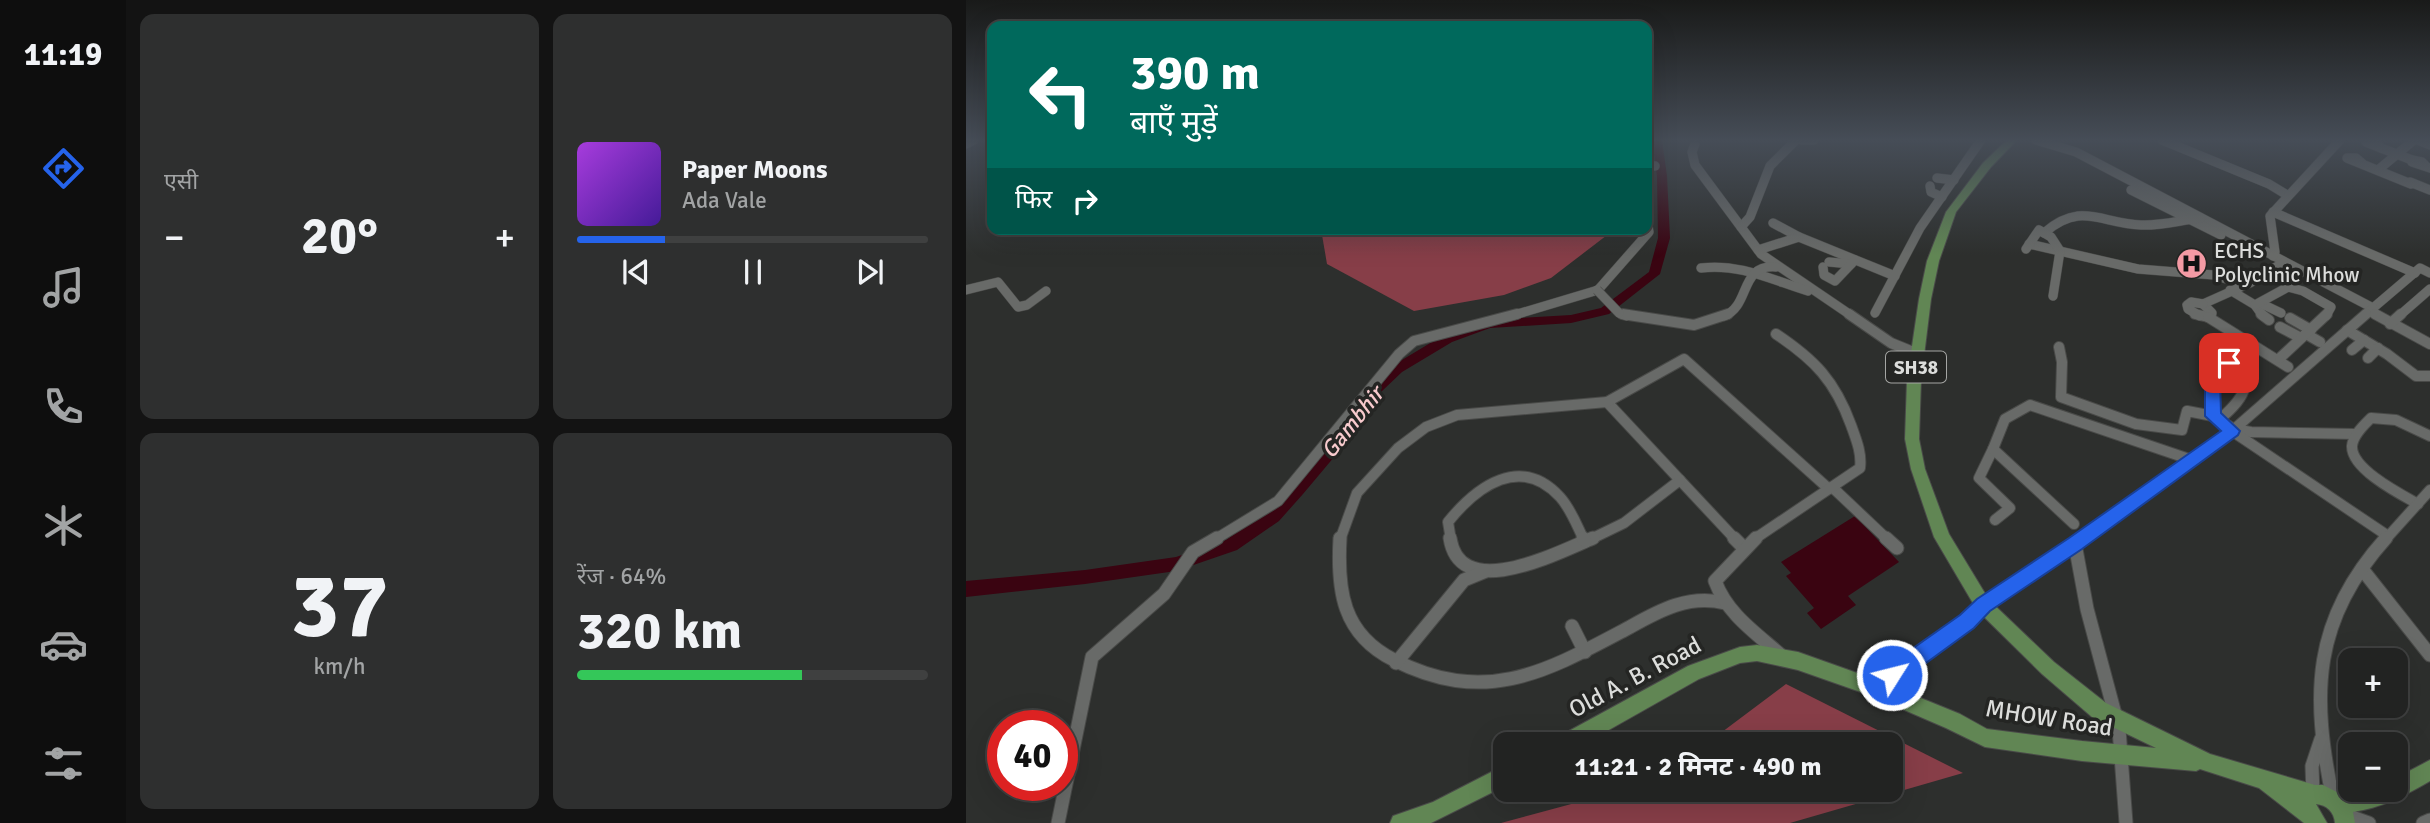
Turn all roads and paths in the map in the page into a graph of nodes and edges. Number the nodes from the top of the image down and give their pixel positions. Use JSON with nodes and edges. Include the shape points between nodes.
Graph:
{"nodes":[{"id":1,"x":1705,"y":178,"type":"edge"},
{"id":2,"x":1765,"y":178,"type":"edge"},
{"id":3,"x":1940,"y":178,"type":"edge"},
{"id":4,"x":1976,"y":178,"type":"edge"},
{"id":5,"x":2126,"y":178,"type":"edge"},
{"id":6,"x":2255,"y":178,"type":"edge"},
{"id":7,"x":2303,"y":178,"type":"edge"},
{"id":8,"x":2398,"y":178,"type":"edge"},
{"id":9,"x":1954,"y":180,"type":"joint"},
{"id":10,"x":1930,"y":186,"type":"dead end"},
{"id":11,"x":2131,"y":190,"type":"dead end"},
{"id":12,"x":2430,"y":190,"type":"edge"},
{"id":13,"x":2287,"y":195,"type":"junction"},
{"id":14,"x":1942,"y":197,"type":"junction"},
{"id":15,"x":2273,"y":212,"type":"junction"},
{"id":16,"x":2201,"y":218,"type":"junction"},
{"id":17,"x":2186,"y":219,"type":"junction"},
{"id":18,"x":1773,"y":223,"type":"dead end"},
{"id":19,"x":1741,"y":227,"type":"junction"},
{"id":20,"x":2044,"y":233,"type":"junction"},
{"id":21,"x":1646,"y":235,"type":"edge"},
{"id":22,"x":2234,"y":235,"type":"junction"},
{"id":23,"x":1799,"y":237,"type":"junction"},
{"id":24,"x":1758,"y":250,"type":"junction"},
{"id":25,"x":2060,"y":251,"type":"junction"},
{"id":26,"x":2273,"y":256,"type":"junction"},
{"id":27,"x":2430,"y":259,"type":"edge"},
{"id":28,"x":1854,"y":262,"type":"junction"},
{"id":29,"x":2284,"y":262,"type":"junction"},
{"id":30,"x":1776,"y":267,"type":"junction"},
{"id":31,"x":1700,"y":268,"type":"dead end"},
{"id":32,"x":2417,"y":271,"type":"junction"},
{"id":33,"x":1756,"y":272,"type":"junction"},
{"id":34,"x":2430,"y":273,"type":"edge"},
{"id":35,"x":1895,"y":276,"type":"junction"},
{"id":36,"x":1835,"y":281,"type":"junction"},
{"id":37,"x":2245,"y":285,"type":"junction"},
{"id":38,"x":2430,"y":289,"type":"edge"},
{"id":39,"x":966,"y":290,"type":"edge"},
{"id":40,"x":1597,"y":290,"type":"dead end"},
{"id":41,"x":2230,"y":290,"type":"junction"},
{"id":42,"x":1046,"y":291,"type":"dead end"},
{"id":43,"x":1820,"y":295,"type":"junction"},
{"id":44,"x":2053,"y":296,"type":"dead end"},
{"id":45,"x":2203,"y":304,"type":"junction"},
{"id":46,"x":2258,"y":304,"type":"junction"},
{"id":47,"x":2371,"y":309,"type":"junction"},
{"id":48,"x":1875,"y":313,"type":"dead end"},
{"id":49,"x":2208,"y":317,"type":"junction"},
{"id":50,"x":2269,"y":320,"type":"dead end"},
{"id":51,"x":2390,"y":324,"type":"junction"},
{"id":52,"x":2280,"y":327,"type":"dead end"},
{"id":53,"x":2347,"y":330,"type":"junction"},
{"id":54,"x":1776,"y":334,"type":"dead end"},
{"id":55,"x":2306,"y":334,"type":"junction"},
{"id":56,"x":2364,"y":340,"type":"junction"},
{"id":57,"x":2236,"y":342,"type":"junction"},
{"id":58,"x":2320,"y":342,"type":"dead end"},
{"id":59,"x":2430,"y":344,"type":"edge"},
{"id":60,"x":2059,"y":347,"type":"dead end"},
{"id":61,"x":2378,"y":348,"type":"junction"},
{"id":62,"x":2352,"y":350,"type":"dead end"},
{"id":63,"x":1918,"y":354,"type":"junction"},
{"id":64,"x":2280,"y":358,"type":"dead end"},
{"id":65,"x":2368,"y":358,"type":"dead end"},
{"id":66,"x":2288,"y":366,"type":"dead end"},
{"id":67,"x":2430,"y":376,"type":"edge"},
{"id":68,"x":1607,"y":402,"type":"junction"},
{"id":69,"x":2216,"y":418,"type":"junction"},
{"id":70,"x":2233,"y":430,"type":"junction"},
{"id":71,"x":2356,"y":434,"type":"junction"},
{"id":72,"x":2430,"y":436,"type":"edge"},
{"id":73,"x":1993,"y":449,"type":"junction"},
{"id":74,"x":2192,"y":460,"type":"junction"},
{"id":75,"x":1680,"y":480,"type":"junction"},
{"id":76,"x":1830,"y":488,"type":"junction"},
{"id":77,"x":2430,"y":490,"type":"edge"},
{"id":78,"x":2418,"y":504,"type":"junction"},
{"id":79,"x":1996,"y":520,"type":"dead end"},
{"id":80,"x":2074,"y":524,"type":"dead end"},
{"id":81,"x":2388,"y":537,"type":"junction"},
{"id":82,"x":1585,"y":541,"type":"junction"},
{"id":83,"x":2075,"y":544,"type":"junction"},
{"id":84,"x":1743,"y":547,"type":"junction"},
{"id":85,"x":1897,"y":548,"type":"dead end"},
{"id":86,"x":2362,"y":569,"type":"junction"},
{"id":87,"x":1486,"y":571,"type":"junction"},
{"id":88,"x":1725,"y":603,"type":"junction"},
{"id":89,"x":1983,"y":605,"type":"junction"},
{"id":90,"x":1572,"y":626,"type":"dead end"},
{"id":91,"x":1585,"y":652,"type":"junction"},
{"id":92,"x":2430,"y":655,"type":"edge"},
{"id":93,"x":1778,"y":657,"type":"junction"},
{"id":94,"x":1396,"y":663,"type":"junction"},
{"id":95,"x":1874,"y":688,"type":"junction"},
{"id":96,"x":2116,"y":718,"type":"junction"},
{"id":97,"x":1586,"y":732,"type":"edge"},
{"id":98,"x":2122,"y":754,"type":"junction"},
{"id":99,"x":2208,"y":762,"type":"junction"},
{"id":100,"x":2430,"y":770,"type":"edge"},
{"id":101,"x":2261,"y":779,"type":"junction"},
{"id":102,"x":1493,"y":781,"type":"edge"},
{"id":103,"x":2408,"y":782,"type":"edge"},
{"id":104,"x":2357,"y":802,"type":"edge"},
{"id":105,"x":2335,"y":807,"type":"edge"},
{"id":106,"x":2314,"y":818,"type":"edge"},
{"id":107,"x":2430,"y":820,"type":"edge"},
{"id":108,"x":1058,"y":823,"type":"edge"},
{"id":109,"x":1400,"y":823,"type":"edge"},
{"id":110,"x":2126,"y":823,"type":"edge"},
{"id":111,"x":2369,"y":823,"type":"edge"},
{"id":112,"x":2423,"y":823,"type":"edge"}],
"edges":[{"from":1,"to":19,"type":"street"},
{"from":2,"to":19,"type":"street","via":[[1751,217]]},
{"from":3,"to":9,"type":"street"},
{"from":4,"to":63,"type":"main road","number":"SH38","via":[[1951,212],[1933,261]]},
{"from":5,"to":16,"type":"street"},
{"from":6,"to":13,"type":"street"},
{"from":7,"to":13,"type":"street"},
{"from":8,"to":12,"type":"street"},
{"from":9,"to":14,"type":"street"},
{"from":10,"to":14,"type":"street","via":[[1931,192]]},
{"from":11,"to":17,"type":"street"},
{"from":13,"to":15,"type":"street"},
{"from":14,"to":35,"type":"street"},
{"from":15,"to":26,"type":"street","via":[[2269,222]]},
{"from":15,"to":32,"type":"street"},
{"from":16,"to":17,"type":"street"},
{"from":16,"to":22,"type":"street"},
{"from":17,"to":20,"type":"street","via":[[2141,225],[2073,212]]},
{"from":17,"to":22,"type":"street","via":[[2218,234]]},
{"from":18,"to":23,"type":"street"},
{"from":19,"to":24,"type":"street"},
{"from":20,"to":25,"type":"street"},
{"from":20,"to":25,"type":"street","via":[[2039,230],[2027,246]]},
{"from":21,"to":108,"type":"street","via":[[1598,290],[1414,341],[1278,501],[1193,552],[1164,594],[1092,657]]},
{"from":22,"to":26,"type":"street"},
{"from":23,"to":24,"type":"street"},
{"from":23,"to":28,"type":"street"},
{"from":24,"to":30,"type":"street"},
{"from":25,"to":37,"type":"street","via":[[2138,269],[2214,275]]},
{"from":25,"to":44,"type":"street"},
{"from":26,"to":29,"type":"street"},
{"from":27,"to":32,"type":"street"},
{"from":28,"to":35,"type":"street"},
{"from":28,"to":36,"type":"street"},
{"from":28,"to":36,"type":"street","via":[[1826,265],[1824,275]]},
{"from":29,"to":37,"type":"street"},
{"from":29,"to":47,"type":"street"},
{"from":30,"to":33,"type":"street","via":[[1765,266]]},
{"from":30,"to":43,"type":"street"},
{"from":31,"to":33,"type":"street","via":[[1713,265]]},
{"from":32,"to":34,"type":"street"},
{"from":32,"to":47,"type":"street"},
{"from":33,"to":40,"type":"street","bridge":true,"via":[[1745,284],[1742,302],[1734,311],[1710,323],[1682,325],[1628,317]]},
{"from":33,"to":43,"type":"street"},
{"from":35,"to":48,"type":"street"},
{"from":36,"to":43,"type":"street"},
{"from":37,"to":41,"type":"street"},
{"from":38,"to":51,"type":"street"},
{"from":39,"to":42,"type":"street","via":[[998,282],[1018,307]]},
{"from":41,"to":45,"type":"street"},
{"from":41,"to":46,"type":"street"},
{"from":43,"to":63,"type":"street","via":[[1891,343]]},
{"from":45,"to":49,"type":"street","via":[[2211,313]]},
{"from":45,"to":49,"type":"street","via":[[2191,302],[2188,309],[2196,316]]},
{"from":46,"to":50,"type":"street","via":[[2261,315]]},
{"from":46,"to":55,"type":"street","via":[[2286,315]]},
{"from":46,"to":55,"type":"street","via":[[2288,287],[2331,307]]},
{"from":47,"to":51,"type":"street"},
{"from":47,"to":53,"type":"street"},
{"from":49,"to":57,"type":"street"},
{"from":51,"to":59,"type":"street"},
{"from":52,"to":55,"type":"street"},
{"from":53,"to":56,"type":"street"},
{"from":53,"to":70,"type":"street"},
{"from":54,"to":76,"type":"street","via":[[1831,380],[1861,453],[1860,468]]},
{"from":55,"to":58,"type":"street"},
{"from":55,"to":64,"type":"street"},
{"from":56,"to":61,"type":"street"},
{"from":56,"to":62,"type":"street"},
{"from":57,"to":66,"type":"street"},
{"from":57,"to":69,"type":"street","via":[[2227,363],[2213,378]]},
{"from":57,"to":69,"type":"street","via":[[2248,387]]},
{"from":60,"to":69,"type":"street","via":[[2061,397],[2167,431],[2182,430],[2187,411]]},
{"from":61,"to":65,"type":"street"},
{"from":61,"to":67,"type":"street","via":[[2416,376]]},
{"from":63,"to":89,"type":"main road","number":"SH38","via":[[1912,439],[1918,469],[1942,537]]},
{"from":68,"to":75,"type":"street"},
{"from":68,"to":76,"type":"street","via":[[1684,359]]},
{"from":68,"to":94,"type":"street","via":[[1447,418],[1406,441],[1368,479],[1343,522],[1338,578],[1359,632]]},
{"from":69,"to":70,"type":"street"},
{"from":70,"to":71,"type":"street"},
{"from":70,"to":74,"type":"street"},
{"from":70,"to":81,"type":"street"},
{"from":71,"to":72,"type":"street","via":[[2371,418],[2382,418]]},
{"from":71,"to":78,"type":"street","via":[[2352,447],[2356,461]]},
{"from":73,"to":74,"type":"street","via":[[2005,419],[2030,405]]},
{"from":73,"to":79,"type":"street","via":[[1979,478],[2010,508]]},
{"from":73,"to":80,"type":"street"},
{"from":74,"to":83,"type":"street"},
{"from":75,"to":82,"type":"street","via":[[1616,527]]},
{"from":75,"to":84,"type":"street"},
{"from":76,"to":84,"type":"street"},
{"from":76,"to":85,"type":"street"},
{"from":77,"to":78,"type":"street"},
{"from":78,"to":81,"type":"street"},
{"from":81,"to":86,"type":"street"},
{"from":82,"to":87,"type":"street","via":[[1528,567]]},
{"from":82,"to":87,"type":"street","via":[[1562,500],[1547,485],[1523,477],[1500,478],[1468,499],[1448,522],[1450,548],[1456,557]]},
{"from":83,"to":89,"type":"street"},
{"from":83,"to":96,"type":"street","name":"MHOW Road","via":[[2089,619]]},
{"from":84,"to":88,"type":"street","via":[[1715,581]]},
{"from":86,"to":92,"type":"street"},
{"from":86,"to":105,"type":"street","via":[[2342,598],[2328,632],[2321,681],[2321,740]]},
{"from":87,"to":94,"type":"street","via":[[1464,580],[1452,592]]},
{"from":88,"to":91,"type":"street","via":[[1699,599],[1671,606]]},
{"from":88,"to":93,"type":"street"},
{"from":89,"to":95,"type":"street","via":[[1967,622]]},
{"from":89,"to":96,"type":"main road","number":"SH38","via":[[2048,668],[2099,710]]},
{"from":90,"to":91,"type":"street"},
{"from":91,"to":94,"type":"street","via":[[1526,677],[1494,682],[1435,677]]},
{"from":93,"to":95,"type":"main road","name":"MHOW Road"},
{"from":93,"to":97,"type":"main road","name":"Old A. B. Road","via":[[1740,655],[1694,672]]},
{"from":95,"to":98,"type":"main road","name":"MHOW Road","via":[[1984,738]]},
{"from":96,"to":98,"type":"street","name":"MHOW Road"},
{"from":96,"to":99,"type":"main road","number":"SH38"},
{"from":98,"to":99,"type":"main road","name":"MHOW Road"},
{"from":98,"to":110,"type":"street"},
{"from":99,"to":101,"type":"main road","number":"SH38"},
{"from":100,"to":103,"type":"main road"},
{"from":101,"to":105,"type":"main road","number":"SH38"},
{"from":101,"to":106,"type":"main road","number":"SH38"},
{"from":102,"to":109,"type":"main road","via":[[1437,811]]},
{"from":104,"to":105,"type":"main road"},
{"from":105,"to":106,"type":"main road","number":"SH38","via":[[2306,803]]},
{"from":105,"to":111,"type":"street"},
{"from":107,"to":112,"type":"street"}]}
